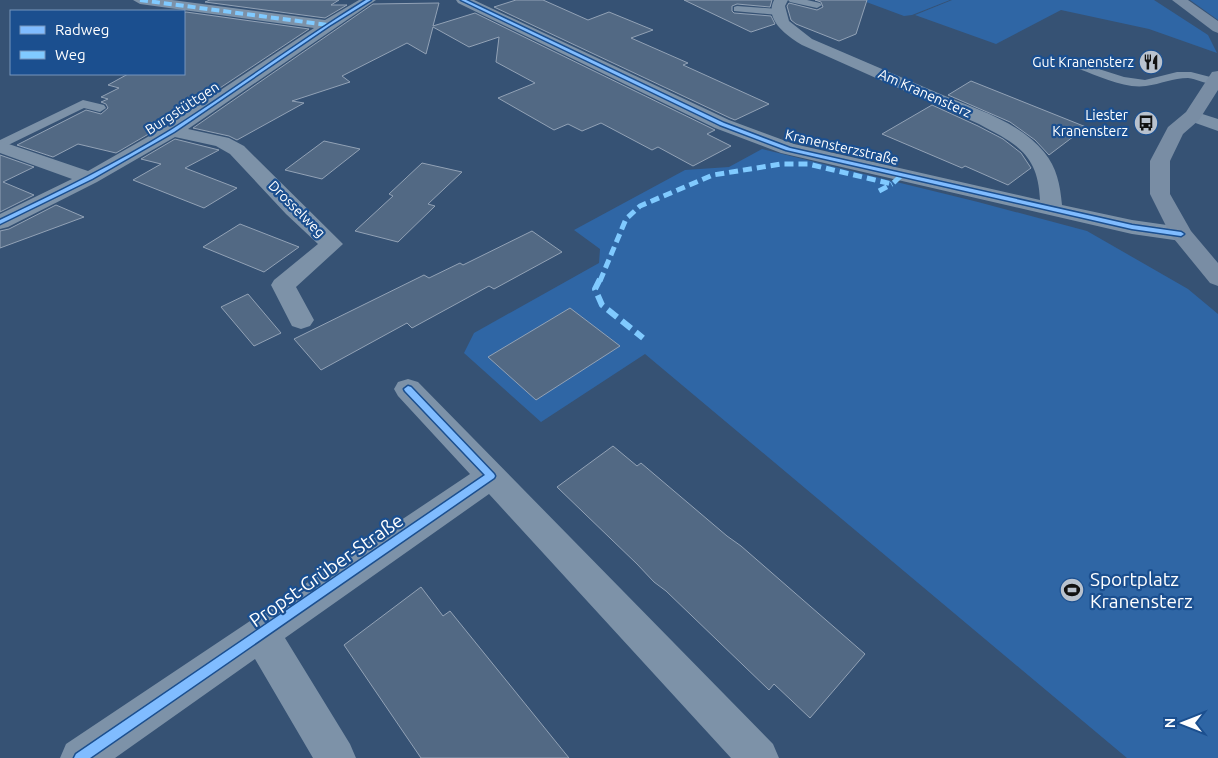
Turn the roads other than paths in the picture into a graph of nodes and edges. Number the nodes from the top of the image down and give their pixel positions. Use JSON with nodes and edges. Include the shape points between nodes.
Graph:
{"nodes":[{"id":1,"x":140,"y":0,"type":"edge"},
{"id":2,"x":369,"y":0,"type":"edge"},
{"id":3,"x":463,"y":0,"type":"edge"},
{"id":4,"x":793,"y":0,"type":"edge"},
{"id":5,"x":1179,"y":0,"type":"edge"},
{"id":6,"x":817,"y":4,"type":"dead end"},
{"id":7,"x":779,"y":6,"type":"edge"},
{"id":8,"x":737,"y":9,"type":"dead end"},
{"id":9,"x":328,"y":26,"type":"junction"},
{"id":10,"x":1218,"y":28,"type":"edge"},
{"id":11,"x":1083,"y":67,"type":"dead end"},
{"id":12,"x":1216,"y":78,"type":"edge"},
{"id":13,"x":100,"y":108,"type":"dead end"},
{"id":14,"x":1193,"y":116,"type":"junction"},
{"id":15,"x":1218,"y":125,"type":"edge"},
{"id":16,"x":172,"y":131,"type":"junction"},
{"id":17,"x":0,"y":146,"type":"edge"},
{"id":18,"x":90,"y":178,"type":"junction"},
{"id":19,"x":1052,"y":208,"type":"junction"},
{"id":20,"x":0,"y":222,"type":"edge"},
{"id":21,"x":1181,"y":234,"type":"junction"},
{"id":22,"x":1218,"y":278,"type":"edge"},
{"id":23,"x":301,"y":320,"type":"dead end"},
{"id":24,"x":408,"y":389,"type":"dead end"},
{"id":25,"x":491,"y":476,"type":"junction"},
{"id":26,"x":261,"y":634,"type":"junction"},
{"id":27,"x":80,"y":758,"type":"edge"},
{"id":28,"x":336,"y":758,"type":"edge"},
{"id":29,"x":759,"y":758,"type":"edge"}],
"edges":[{"from":1,"to":9,"type":"street"},
{"from":2,"to":9,"type":"street","name":"Burgstüttgen"},
{"from":3,"to":19,"type":"street","name":"Kranensterzstraße","via":[[722,124],[788,149]]},
{"from":4,"to":6,"type":"lane"},
{"from":5,"to":10,"type":"street"},
{"from":7,"to":8,"type":"lane"},
{"from":7,"to":19,"type":"street","name":"Am Kranensterz","via":[[780,18],[791,32],[807,42],[1014,135],[1033,151],[1047,173]]},
{"from":9,"to":16,"type":"street","name":"Burgstüttgen"},
{"from":11,"to":12,"type":"lane","via":[[1122,80],[1145,83],[1177,75]]},
{"from":12,"to":14,"type":"street"},
{"from":13,"to":17,"type":"lane","via":[[83,104]]},
{"from":14,"to":15,"type":"street"},
{"from":14,"to":21,"type":"street","via":[[1175,132],[1160,161],[1160,194]]},
{"from":16,"to":18,"type":"street","name":"Burgstüttgen"},
{"from":16,"to":23,"type":"street","name":"Drosselweg","via":[[222,142],[237,150],[332,244],[283,285]]},
{"from":17,"to":18,"type":"street"},
{"from":18,"to":20,"type":"street","name":"Burgstüttgen"},
{"from":19,"to":21,"type":"street","name":"Kranensterzstraße","via":[[1132,227]]},
{"from":21,"to":22,"type":"street"},
{"from":24,"to":25,"type":"street"},
{"from":25,"to":26,"type":"street","name":"Propst-Grüber-Straße"},
{"from":25,"to":29,"type":"street"},
{"from":26,"to":27,"type":"street","name":"Propst-Grüber-Straße"},
{"from":26,"to":28,"type":"street","name":"Propst-Grüber-Straße"}]}
